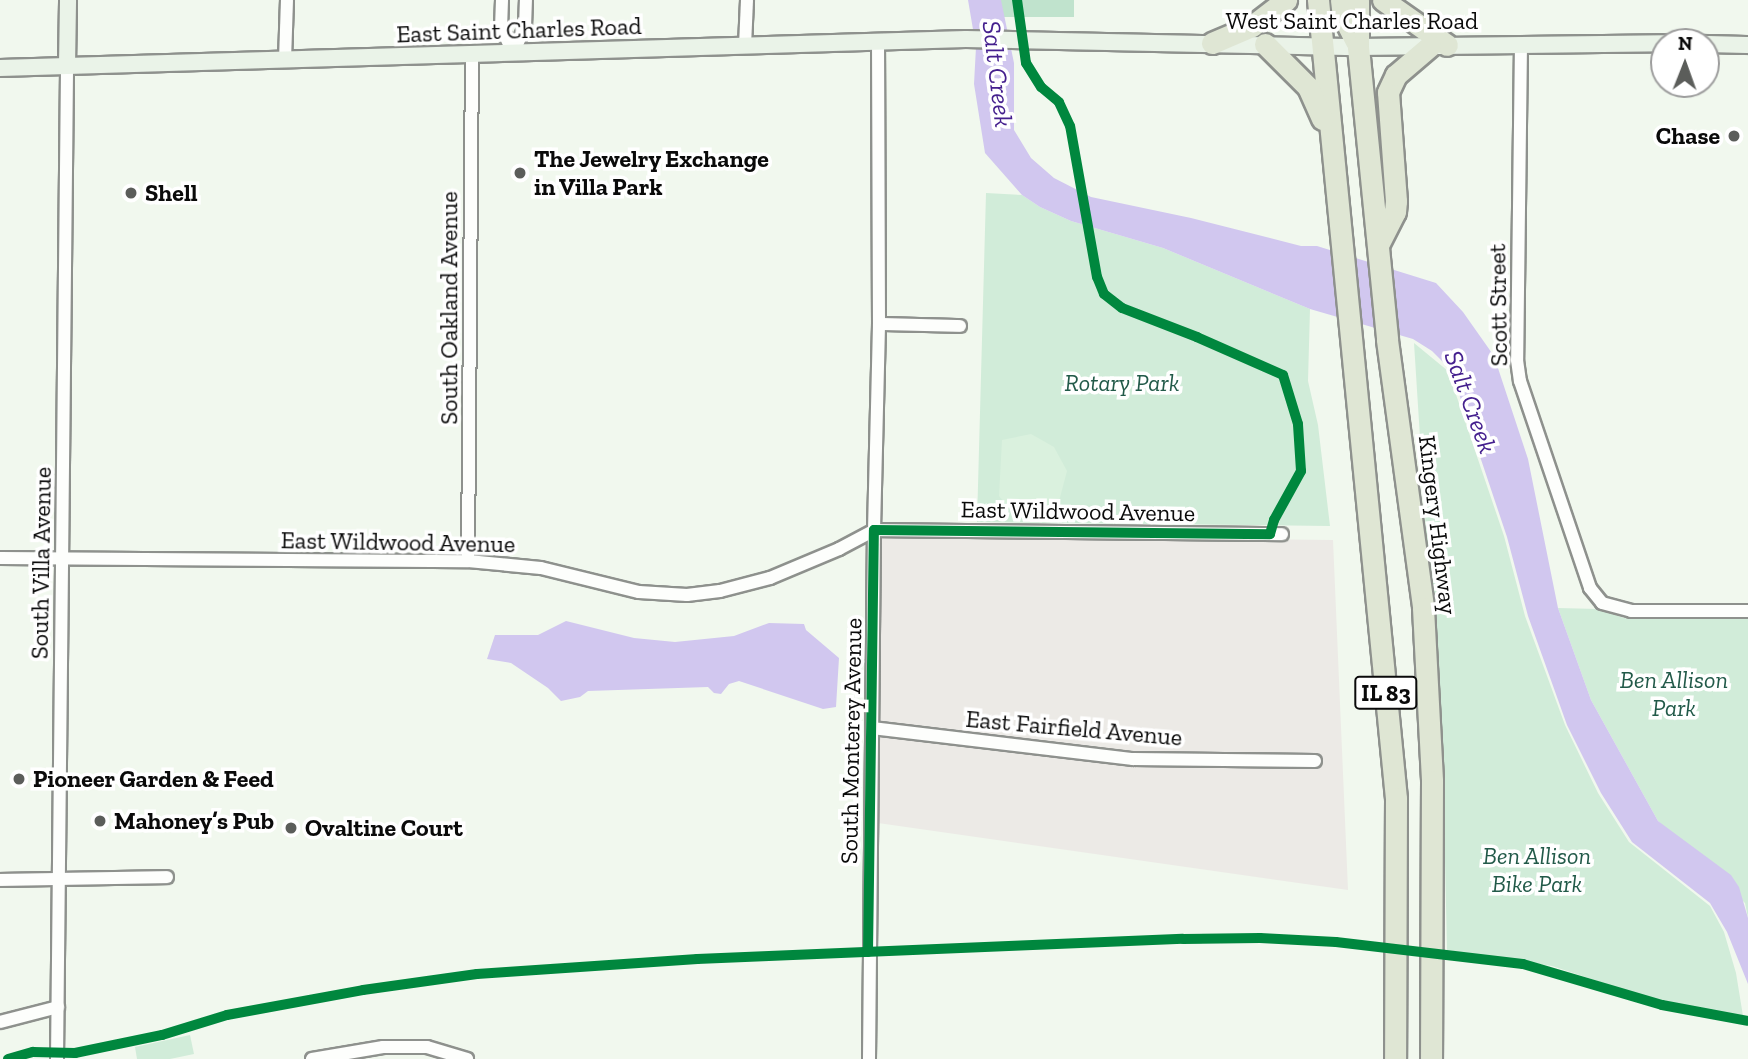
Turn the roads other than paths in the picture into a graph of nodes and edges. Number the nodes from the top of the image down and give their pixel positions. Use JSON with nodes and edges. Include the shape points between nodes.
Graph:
{"nodes":[{"id":1,"x":68,"y":0,"type":"edge"},
{"id":2,"x":287,"y":0,"type":"edge"},
{"id":3,"x":502,"y":0,"type":"edge"},
{"id":4,"x":526,"y":0,"type":"edge"},
{"id":5,"x":747,"y":0,"type":"edge"},
{"id":6,"x":1286,"y":0,"type":"edge"},
{"id":7,"x":1318,"y":0,"type":"edge"},
{"id":8,"x":1341,"y":0,"type":"edge"},
{"id":9,"x":1358,"y":0,"type":"edge"},
{"id":10,"x":1383,"y":0,"type":"edge"},
{"id":11,"x":1040,"y":39,"type":"joint"},
{"id":12,"x":878,"y":42,"type":"junction"},
{"id":13,"x":1212,"y":43,"type":"junction"},
{"id":14,"x":1650,"y":43,"type":"edge"},
{"id":15,"x":1265,"y":44,"type":"junction"},
{"id":16,"x":1521,"y":44,"type":"junction"},
{"id":17,"x":1720,"y":44,"type":"edge"},
{"id":18,"x":1439,"y":45,"type":"junction"},
{"id":19,"x":1748,"y":45,"type":"edge"},
{"id":20,"x":745,"y":46,"type":"junction"},
{"id":21,"x":1323,"y":46,"type":"junction"},
{"id":22,"x":1358,"y":47,"type":"junction"},
{"id":23,"x":513,"y":53,"type":"junction"},
{"id":24,"x":472,"y":54,"type":"junction"},
{"id":25,"x":285,"y":60,"type":"junction"},
{"id":26,"x":67,"y":66,"type":"junction"},
{"id":27,"x":0,"y":68,"type":"edge"},
{"id":28,"x":1331,"y":140,"type":"junction"},
{"id":29,"x":1378,"y":252,"type":"junction"},
{"id":30,"x":879,"y":324,"type":"junction"},
{"id":31,"x":960,"y":327,"type":"dead end"},
{"id":32,"x":874,"y":530,"type":"junction"},
{"id":33,"x":1282,"y":534,"type":"dead end"},
{"id":34,"x":0,"y":558,"type":"edge"},
{"id":35,"x":62,"y":558,"type":"junction"},
{"id":36,"x":468,"y":561,"type":"junction"},
{"id":37,"x":1748,"y":611,"type":"edge"},
{"id":38,"x":872,"y":728,"type":"junction"},
{"id":39,"x":1315,"y":761,"type":"dead end"},
{"id":40,"x":167,"y":877,"type":"dead end"},
{"id":41,"x":0,"y":880,"type":"edge"},
{"id":42,"x":59,"y":880,"type":"junction"},
{"id":43,"x":58,"y":1007,"type":"junction"},
{"id":44,"x":0,"y":1022,"type":"edge"},
{"id":45,"x":427,"y":1053,"type":"edge"},
{"id":46,"x":57,"y":1059,"type":"edge"},
{"id":47,"x":312,"y":1059,"type":"edge"},
{"id":48,"x":467,"y":1059,"type":"edge"},
{"id":49,"x":869,"y":1059,"type":"edge"},
{"id":50,"x":1395,"y":1059,"type":"edge"},
{"id":51,"x":1431,"y":1059,"type":"edge"}],
"edges":[{"from":1,"to":26,"type":"main road"},
{"from":2,"to":25,"type":"street"},
{"from":3,"to":23,"type":"street","via":[[501,27]]},
{"from":4,"to":23,"type":"street","via":[[525,27]]},
{"from":5,"to":20,"type":"street"},
{"from":6,"to":13,"type":"highway","via":[[1252,26]]},
{"from":7,"to":21,"type":"highway","number":"IL 83"},
{"from":8,"to":22,"type":"highway","via":[[1343,16]]},
{"from":9,"to":22,"type":"highway","name":"Kingery Highway","number":"IL 83"},
{"from":10,"to":18,"type":"highway"},
{"from":11,"to":12,"type":"main road","name":"East Saint Charles Road"},
{"from":11,"to":13,"type":"main road","name":"West Saint Charles Road"},
{"from":12,"to":20,"type":"main road","name":"East Saint Charles Road"},
{"from":12,"to":30,"type":"street","name":"South Monterey Avenue"},
{"from":13,"to":15,"type":"main road","name":"West Saint Charles Road"},
{"from":14,"to":16,"type":"main road","name":"West Saint Charles Road"},
{"from":15,"to":21,"type":"main road","name":"West Saint Charles Road"},
{"from":15,"to":28,"type":"highway","via":[[1308,87]]},
{"from":16,"to":18,"type":"main road","name":"West Saint Charles Road"},
{"from":16,"to":37,"type":"street","name":"Scott Street","via":[[1517,360],[1520,381],[1595,595],[1602,603],[1631,611]]},
{"from":17,"to":19,"type":"main road"},
{"from":18,"to":22,"type":"main road","name":"West Saint Charles Road"},
{"from":18,"to":29,"type":"highway","via":[[1396,75],[1388,92],[1396,201]]},
{"from":20,"to":23,"type":"main road","name":"East Saint Charles Road"},
{"from":21,"to":22,"type":"main road","name":"West Saint Charles Road"},
{"from":21,"to":28,"type":"highway","number":"IL 83"},
{"from":22,"to":29,"type":"highway","name":"Kingery Highway","number":"IL 83"},
{"from":23,"to":24,"type":"main road","name":"East Saint Charles Road"},
{"from":24,"to":25,"type":"main road","name":"East Saint Charles Road"},
{"from":24,"to":36,"type":"street","name":"South Oakland Avenue"},
{"from":25,"to":26,"type":"main road","name":"East Saint Charles Road"},
{"from":26,"to":27,"type":"main road","name":"East Saint Charles Road"},
{"from":26,"to":35,"type":"street","name":"South Villa Avenue"},
{"from":28,"to":50,"type":"highway","number":"IL 83","via":[[1396,798]]},
{"from":29,"to":51,"type":"highway","name":"Kingery Highway","number":"IL 83","via":[[1423,608],[1432,781]]},
{"from":30,"to":31,"type":"street"},
{"from":30,"to":32,"type":"street","name":"South Monterey Avenue"},
{"from":32,"to":33,"type":"street","name":"East Wildwood Avenue"},
{"from":32,"to":36,"type":"street","name":"East Wildwood Avenue","via":[[770,578],[687,595],[639,592],[541,568]]},
{"from":32,"to":38,"type":"street","name":"South Monterey Avenue"},
{"from":34,"to":35,"type":"street","name":"East Wildwood Avenue"},
{"from":35,"to":36,"type":"street","name":"East Wildwood Avenue"},
{"from":35,"to":42,"type":"street","name":"South Villa Avenue"},
{"from":38,"to":39,"type":"street","name":"East Fairfield Avenue","via":[[1133,760]]},
{"from":38,"to":49,"type":"street","name":"South Monterey Avenue"},
{"from":40,"to":42,"type":"street"},
{"from":41,"to":42,"type":"street"},
{"from":42,"to":43,"type":"street","name":"South Villa Avenue"},
{"from":43,"to":44,"type":"street"},
{"from":43,"to":46,"type":"street","name":"South Villa Avenue"},
{"from":45,"to":47,"type":"street","via":[[383,1047]]},
{"from":45,"to":48,"type":"street"}]}
